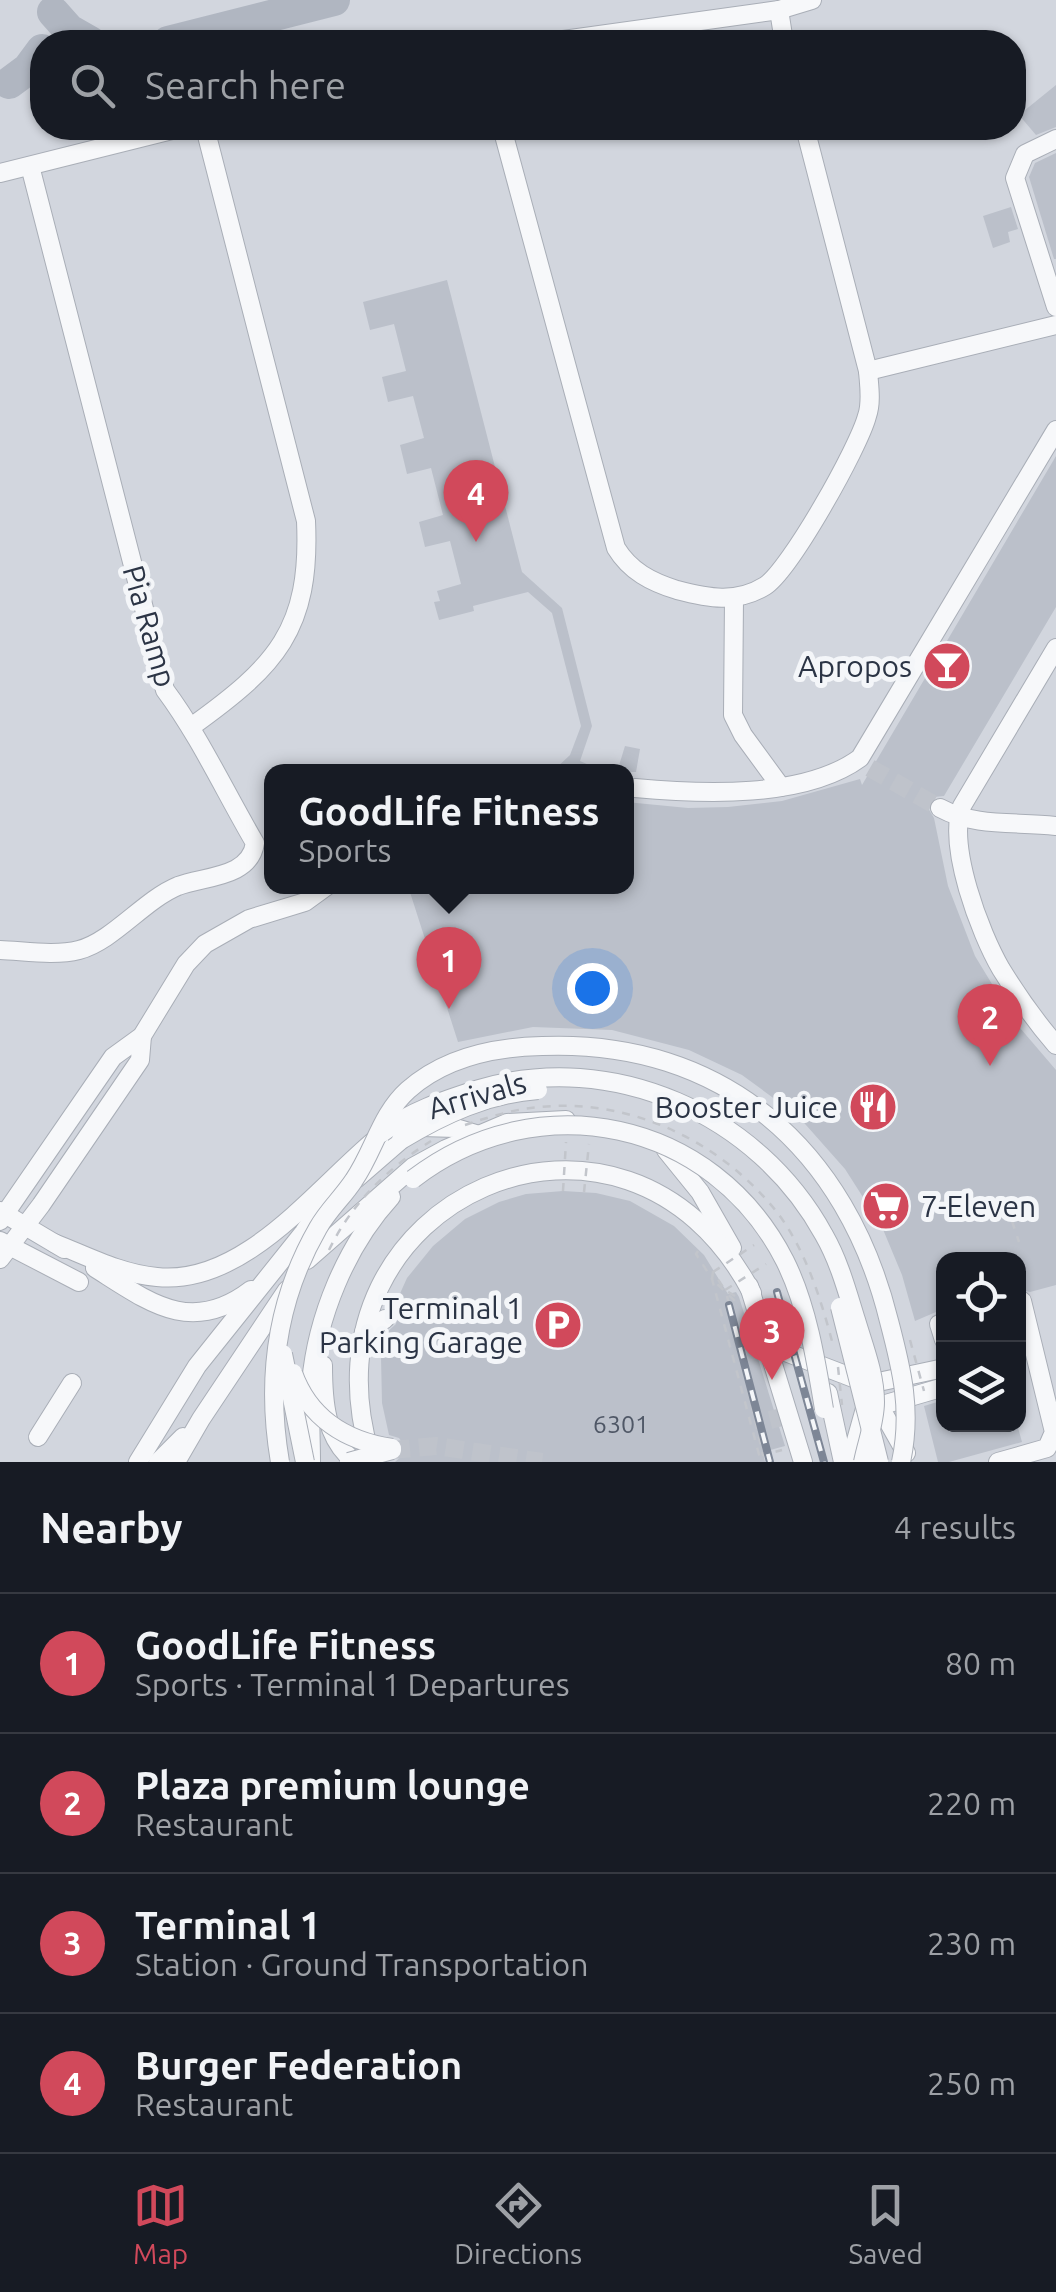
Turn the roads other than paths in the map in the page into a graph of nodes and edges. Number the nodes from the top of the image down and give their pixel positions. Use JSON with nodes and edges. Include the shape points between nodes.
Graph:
{"nodes":[{"id":1,"x":812,"y":0,"type":"edge"},
{"id":2,"x":779,"y":10,"type":"junction"},
{"id":3,"x":636,"y":30,"type":"edge"},
{"id":4,"x":782,"y":30,"type":"edge"},
{"id":5,"x":1056,"y":139,"type":"edge"},
{"id":6,"x":133,"y":140,"type":"edge"},
{"id":7,"x":208,"y":140,"type":"edge"},
{"id":8,"x":505,"y":140,"type":"edge"},
{"id":9,"x":807,"y":140,"type":"edge"},
{"id":10,"x":30,"y":166,"type":"junction"},
{"id":11,"x":0,"y":173,"type":"edge"},
{"id":12,"x":1056,"y":307,"type":"edge"},
{"id":13,"x":1056,"y":324,"type":"edge"},
{"id":14,"x":868,"y":370,"type":"junction"},
{"id":15,"x":1056,"y":430,"type":"edge"},
{"id":16,"x":734,"y":599,"type":"junction"},
{"id":17,"x":1056,"y":648,"type":"edge"},
{"id":18,"x":192,"y":727,"type":"junction"},
{"id":19,"x":781,"y":787,"type":"junction"},
{"id":20,"x":635,"y":788,"type":"dead end"},
{"id":21,"x":940,"y":808,"type":"tunnel mouth"},
{"id":22,"x":958,"y":817,"type":"junction"},
{"id":23,"x":1056,"y":826,"type":"edge"},
{"id":24,"x":316,"y":894,"type":"edge"},
{"id":25,"x":0,"y":950,"type":"edge"},
{"id":26,"x":142,"y":1036,"type":"junction"},
{"id":27,"x":1056,"y":1045,"type":"edge"},
{"id":28,"x":392,"y":1130,"type":"junction"},
{"id":29,"x":468,"y":1130,"type":"junction"},
{"id":30,"x":651,"y":1136,"type":"junction"},
{"id":31,"x":358,"y":1155,"type":"junction"},
{"id":32,"x":354,"y":1180,"type":"junction"},
{"id":33,"x":332,"y":1190,"type":"junction"},
{"id":34,"x":2,"y":1215,"type":"edge"},
{"id":35,"x":696,"y":1220,"type":"junction"},
{"id":36,"x":26,"y":1225,"type":"junction"},
{"id":37,"x":674,"y":1226,"type":"dead end"},
{"id":38,"x":54,"y":1243,"type":"junction"},
{"id":39,"x":3,"y":1249,"type":"edge"},
{"id":40,"x":307,"y":1260,"type":"junction"},
{"id":41,"x":274,"y":1270,"type":"junction"},
{"id":42,"x":79,"y":1282,"type":"dead end"},
{"id":43,"x":292,"y":1284,"type":"junction"},
{"id":44,"x":331,"y":1301,"type":"junction"},
{"id":45,"x":749,"y":1301,"type":"junction"},
{"id":46,"x":1026,"y":1316,"type":"edge"},
{"id":47,"x":386,"y":1320,"type":"dead end"},
{"id":48,"x":364,"y":1332,"type":"junction"},
{"id":49,"x":770,"y":1346,"type":"junction"},
{"id":50,"x":830,"y":1366,"type":"junction"},
{"id":51,"x":936,"y":1370,"type":"edge"},
{"id":52,"x":72,"y":1383,"type":"dead end"},
{"id":53,"x":869,"y":1384,"type":"junction"},
{"id":54,"x":934,"y":1389,"type":"edge"},
{"id":55,"x":878,"y":1406,"type":"junction"},
{"id":56,"x":201,"y":1419,"type":"junction"},
{"id":57,"x":38,"y":1437,"type":"dead end"},
{"id":58,"x":796,"y":1455,"type":"edge"},
{"id":59,"x":906,"y":1461,"type":"edge"},
{"id":60,"x":138,"y":1462,"type":"edge"},
{"id":61,"x":158,"y":1462,"type":"edge"},
{"id":62,"x":176,"y":1462,"type":"edge"},
{"id":63,"x":280,"y":1462,"type":"edge"},
{"id":64,"x":308,"y":1462,"type":"edge"},
{"id":65,"x":352,"y":1462,"type":"edge"},
{"id":66,"x":372,"y":1462,"type":"edge"},
{"id":67,"x":841,"y":1462,"type":"edge"},
{"id":68,"x":850,"y":1462,"type":"edge"},
{"id":69,"x":863,"y":1462,"type":"edge"},
{"id":70,"x":878,"y":1462,"type":"edge"},
{"id":71,"x":998,"y":1462,"type":"edge"}],
"edges":[{"from":1,"to":2,"type":"street"},
{"from":2,"to":3,"type":"street"},
{"from":2,"to":4,"type":"street"},
{"from":5,"to":12,"type":"street","via":[[1025,154],[1015,178]]},
{"from":6,"to":10,"type":"street"},
{"from":7,"to":18,"type":"street","via":[[306,521],[308,562],[294,622],[272,660]]},
{"from":8,"to":16,"type":"street","via":[[616,548],[648,579]]},
{"from":9,"to":14,"type":"street"},
{"from":10,"to":11,"type":"street"},
{"from":10,"to":18,"type":"street","name":"Pia Ramp","via":[[165,690]]},
{"from":13,"to":14,"type":"street"},
{"from":14,"to":16,"type":"street","via":[[869,411],[850,455],[784,566],[764,586]]},
{"from":15,"to":19,"type":"street","via":[[865,763]]},
{"from":16,"to":19,"type":"street","via":[[733,715]]},
{"from":17,"to":22,"type":"street"},
{"from":18,"to":25,"type":"street","name":"Pia Ramp","via":[[256,843],[242,867],[176,887],[89,946]]},
{"from":19,"to":20,"type":"street","via":[[734,793]]},
{"from":21,"to":22,"type":"street"},
{"from":22,"to":23,"type":"street"},
{"from":22,"to":27,"type":"street","via":[[960,852],[983,930],[1000,968]]},
{"from":24,"to":26,"type":"street","via":[[205,944]]},
{"from":26,"to":34,"type":"street","via":[[113,1057]]},
{"from":26,"to":36,"type":"street","via":[[140,1060]]},
{"from":28,"to":29,"type":"street"},
{"from":28,"to":31,"type":"street"},
{"from":28,"to":53,"type":"street","via":[[474,1092],[542,1079],[623,1086],[704,1117],[772,1167],[813,1221],[846,1294]]},
{"from":29,"to":30,"type":"street","via":[[542,1119]]},
{"from":29,"to":40,"type":"street","via":[[413,1167]]},
{"from":30,"to":45,"type":"street","via":[[722,1228]]},
{"from":30,"to":50,"type":"street","via":[[709,1166],[765,1221],[792,1268]]},
{"from":31,"to":38,"type":"street","via":[[246,1251],[192,1277],[136,1274]]},
{"from":31,"to":40,"type":"street"},
{"from":32,"to":43,"type":"street","bridge":true,"via":[[319,1226]]},
{"from":32,"to":59,"type":"street","bridge":true,"via":[[408,1090],[442,1067],[488,1051],[614,1049],[710,1080],[752,1104],[796,1142],[837,1191],[860,1234],[905,1384]]},
{"from":32,"to":70,"type":"street","bridge":true,"via":[[444,1115],[530,1090],[617,1094],[696,1121],[751,1159],[806,1225],[836,1295]]},
{"from":33,"to":41,"type":"street"},
{"from":33,"to":64,"type":"street","name":"Arrivals","bridge":true,"via":[[284,1300],[286,1382]]},
{"from":33,"to":69,"type":"street","name":"Arrivals","bridge":true,"via":[[361,1151],[398,1120],[507,1082],[598,1080],[709,1116],[776,1168],[829,1246],[872,1378],[874,1411]]},
{"from":34,"to":36,"type":"street"},
{"from":35,"to":37,"type":"street"},
{"from":35,"to":45,"type":"street","via":[[734,1262]]},
{"from":35,"to":48,"type":"street","via":[[640,1185],[582,1170],[513,1176],[475,1190],[454,1215],[415,1236],[377,1292]]},
{"from":36,"to":38,"type":"street"},
{"from":36,"to":39,"type":"street"},
{"from":38,"to":41,"type":"street","via":[[173,1311],[218,1309]]},
{"from":39,"to":42,"type":"street"},
{"from":40,"to":56,"type":"street"},
{"from":41,"to":60,"type":"street","via":[[196,1366]]},
{"from":43,"to":63,"type":"street","bridge":true,"via":[[274,1370]]},
{"from":43,"to":65,"type":"street","bridge":true,"via":[[286,1334],[298,1389],[335,1429],[392,1449]]},
{"from":44,"to":64,"type":"street","bridge":true,"via":[[313,1372]]},
{"from":44,"to":65,"type":"street","bridge":true,"via":[[324,1395],[332,1434]]},
{"from":44,"to":67,"type":"street","name":"Arrivals","bridge":true,"via":[[361,1236],[387,1202],[456,1152],[518,1129],[555,1124],[636,1135],[712,1173],[742,1200],[785,1260],[833,1407]]},
{"from":45,"to":49,"type":"street"},
{"from":46,"to":71,"type":"street","via":[[1054,1432],[1046,1448]]},
{"from":47,"to":48,"type":"street"},
{"from":48,"to":66,"type":"street","via":[[358,1395]]},
{"from":49,"to":50,"type":"street"},
{"from":49,"to":58,"type":"street"},
{"from":50,"to":53,"type":"street"},
{"from":50,"to":67,"type":"street"},
{"from":51,"to":53,"type":"street"},
{"from":52,"to":57,"type":"street"},
{"from":53,"to":55,"type":"street"},
{"from":53,"to":68,"type":"street"},
{"from":54,"to":55,"type":"street"},
{"from":55,"to":59,"type":"street"},
{"from":56,"to":61,"type":"street"},
{"from":56,"to":62,"type":"street"},
{"from":59,"to":70,"type":"street"}]}
